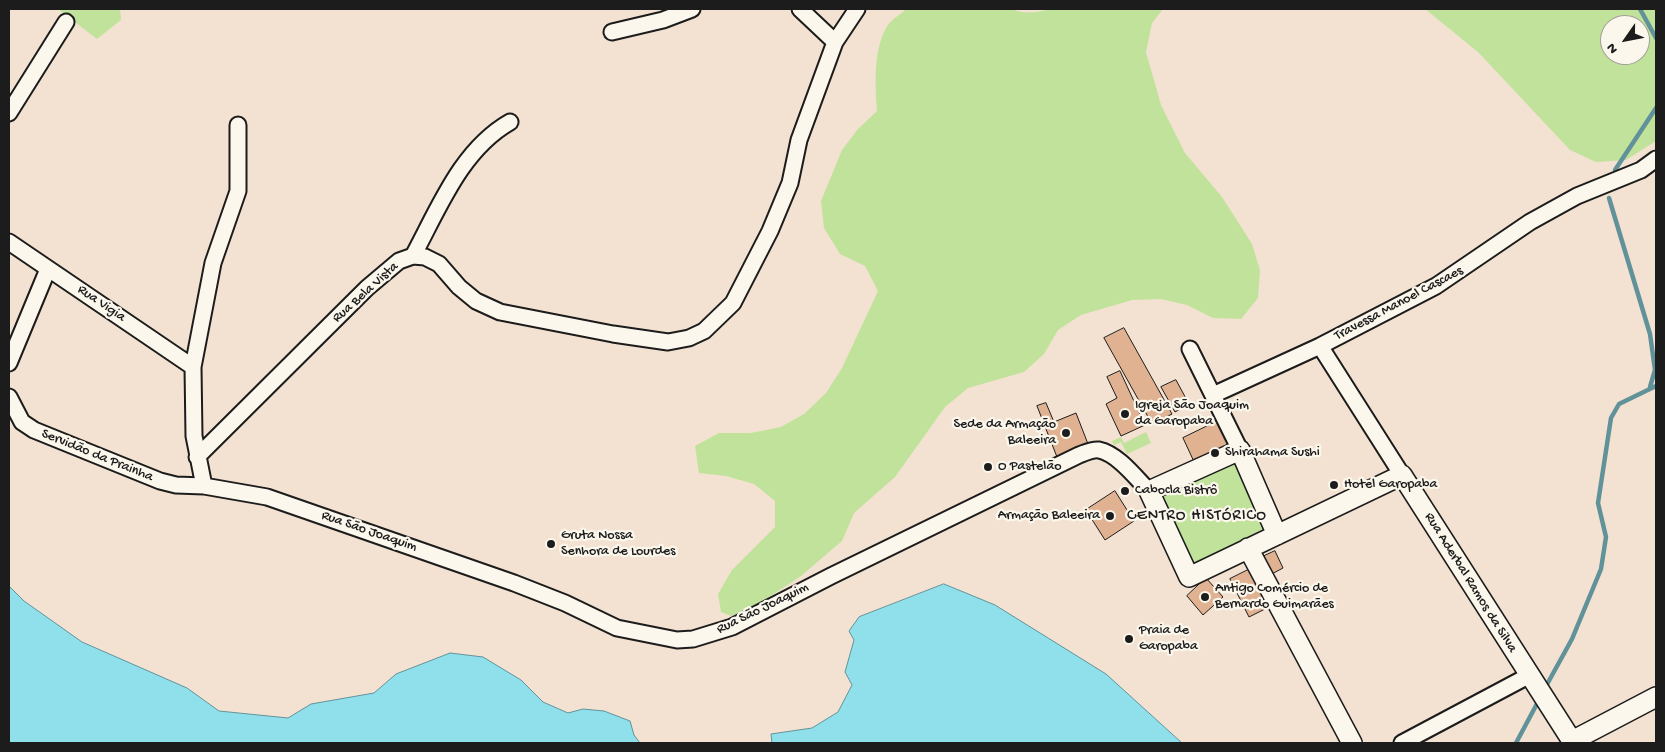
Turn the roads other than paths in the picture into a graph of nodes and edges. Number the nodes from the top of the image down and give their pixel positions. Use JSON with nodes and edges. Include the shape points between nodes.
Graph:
{"nodes":[{"id":1,"x":692,"y":9,"type":"edge"},
{"id":2,"x":800,"y":9,"type":"edge"},
{"id":3,"x":857,"y":9,"type":"edge"},
{"id":4,"x":66,"y":22,"type":"dead end"},
{"id":5,"x":612,"y":32,"type":"dead end"},
{"id":6,"x":835,"y":42,"type":"junction"},
{"id":7,"x":9,"y":113,"type":"edge"},
{"id":8,"x":510,"y":122,"type":"dead end"},
{"id":9,"x":238,"y":125,"type":"dead end"},
{"id":10,"x":1656,"y":159,"type":"edge"},
{"id":11,"x":9,"y":242,"type":"edge"},
{"id":12,"x":414,"y":256,"type":"junction"},
{"id":13,"x":48,"y":269,"type":"junction"},
{"id":14,"x":1320,"y":346,"type":"junction"},
{"id":15,"x":1190,"y":349,"type":"dead end"},
{"id":16,"x":9,"y":363,"type":"edge"},
{"id":17,"x":193,"y":367,"type":"junction"},
{"id":18,"x":1213,"y":396,"type":"junction"},
{"id":19,"x":9,"y":397,"type":"edge"},
{"id":20,"x":1240,"y":450,"type":"junction"},
{"id":21,"x":197,"y":457,"type":"junction"},
{"id":22,"x":1402,"y":474,"type":"junction"},
{"id":23,"x":204,"y":486,"type":"junction"},
{"id":24,"x":1149,"y":491,"type":"junction"},
{"id":25,"x":1277,"y":535,"type":"junction"},
{"id":26,"x":1248,"y":548,"type":"junction"},
{"id":27,"x":1533,"y":679,"type":"junction"},
{"id":28,"x":1656,"y":697,"type":"edge"},
{"id":29,"x":1572,"y":742,"type":"edge"},
{"id":30,"x":1352,"y":743,"type":"edge"},
{"id":31,"x":1402,"y":743,"type":"edge"}],
"edges":[{"from":1,"to":5,"type":"street"},
{"from":2,"to":6,"type":"street"},
{"from":3,"to":6,"type":"street","name":"Rua Bela Vista"},
{"from":4,"to":7,"type":"street"},
{"from":6,"to":12,"type":"street","name":"Rua Bela Vista","via":[[799,140],[790,183],[770,231],[733,303],[704,331],[668,342],[500,312],[476,301],[439,264]]},
{"from":8,"to":12,"type":"street","via":[[469,158]]},
{"from":9,"to":17,"type":"street","via":[[238,191],[213,263]]},
{"from":10,"to":14,"type":"street","name":"Travessa Manoel Cascaes","via":[[1641,170],[1577,196],[1530,222],[1436,286]]},
{"from":11,"to":13,"type":"street","name":"Rua Vigia"},
{"from":12,"to":21,"type":"street","name":"Rua Bela Vista","via":[[399,261],[367,288]]},
{"from":13,"to":16,"type":"street"},
{"from":13,"to":17,"type":"street","name":"Rua Vigia"},
{"from":14,"to":18,"type":"street","name":"Travessa Manoel Cascaes"},
{"from":14,"to":22,"type":"street","name":"Rua Aderbal Ramos da Silva"},
{"from":15,"to":18,"type":"street"},
{"from":17,"to":21,"type":"street"},
{"from":18,"to":20,"type":"street"},
{"from":19,"to":23,"type":"street","name":"Servidão da Prainha","via":[[22,422],[34,430],[160,481]]},
{"from":20,"to":24,"type":"street"},
{"from":20,"to":25,"type":"street"},
{"from":21,"to":23,"type":"street"},
{"from":22,"to":25,"type":"street"},
{"from":22,"to":27,"type":"street","name":"Rua Aderbal Ramos da Silva"},
{"from":23,"to":24,"type":"street","name":"Rua São Joaquim","via":[[267,497],[514,583],[617,628],[677,640],[693,639],[732,627],[830,576],[1093,450],[1100,450],[1118,461]]},
{"from":24,"to":26,"type":"street","name":"Rua São Joaquim","via":[[1189,577]]},
{"from":25,"to":26,"type":"street"},
{"from":26,"to":30,"type":"street"},
{"from":27,"to":29,"type":"street","name":"Rua Aderbal Ramos da Silva"},
{"from":27,"to":31,"type":"street"},
{"from":28,"to":29,"type":"street"}]}
